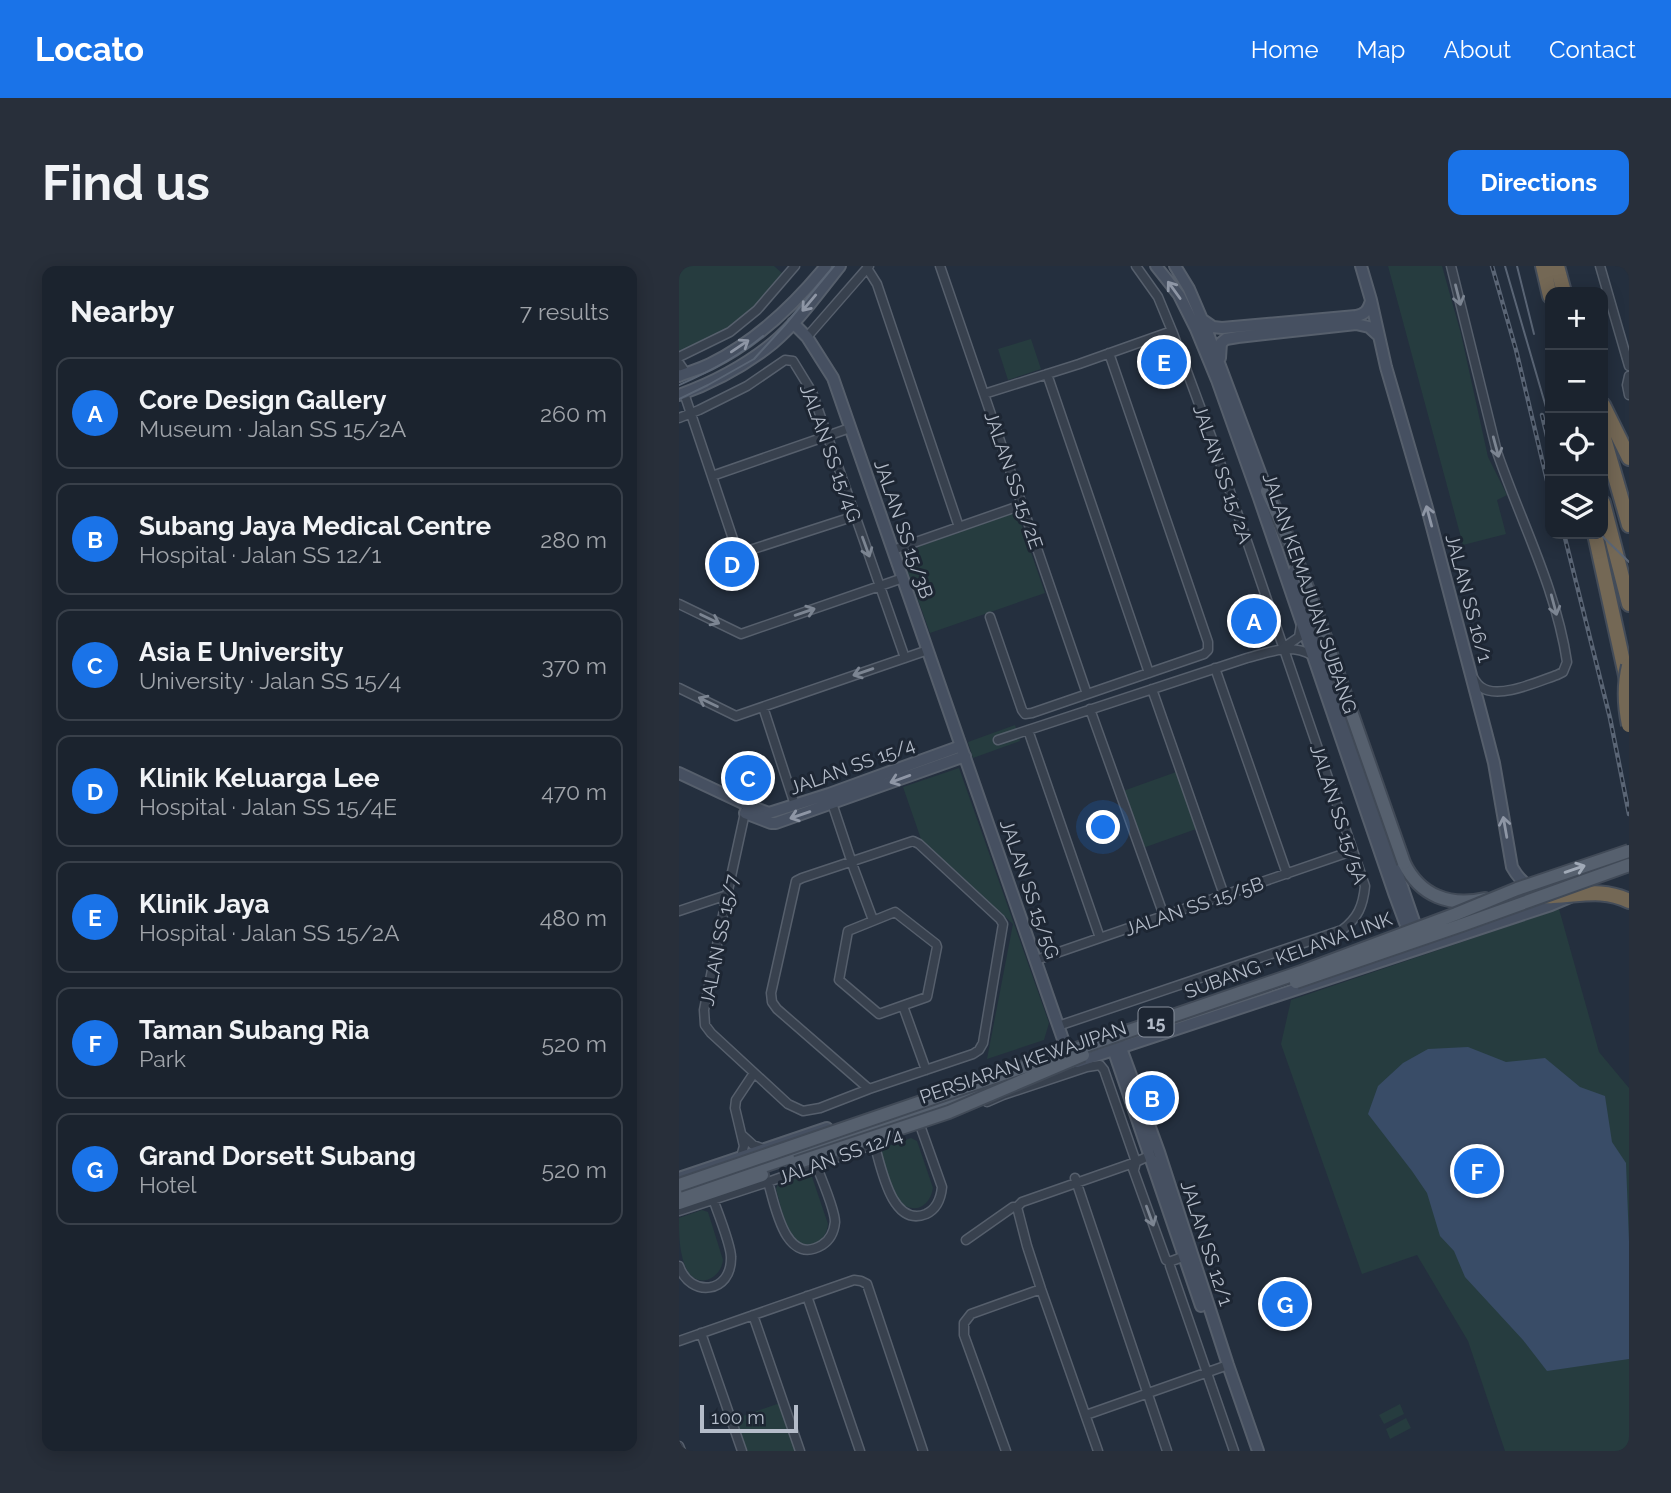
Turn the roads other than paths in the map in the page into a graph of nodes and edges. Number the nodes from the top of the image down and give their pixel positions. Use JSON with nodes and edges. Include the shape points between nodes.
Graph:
{"nodes":[{"id":1,"x":782,"y":266,"type":"edge"},
{"id":2,"x":825,"y":266,"type":"edge"},
{"id":3,"x":840,"y":266,"type":"edge"},
{"id":4,"x":940,"y":266,"type":"edge"},
{"id":5,"x":1136,"y":266,"type":"edge"},
{"id":6,"x":1156,"y":266,"type":"edge"},
{"id":7,"x":1175,"y":266,"type":"edge"},
{"id":8,"x":1361,"y":266,"type":"edge"},
{"id":9,"x":1451,"y":266,"type":"edge"},
{"id":10,"x":1543,"y":266,"type":"edge"},
{"id":11,"x":1557,"y":266,"type":"edge"},
{"id":12,"x":1600,"y":266,"type":"edge"},
{"id":13,"x":868,"y":267,"type":"edge"},
{"id":14,"x":793,"y":269,"type":"edge"},
{"id":15,"x":1548,"y":287,"type":"edge"},
{"id":16,"x":1563,"y":287,"type":"edge"},
{"id":17,"x":1371,"y":300,"type":"junction"},
{"id":18,"x":1203,"y":320,"type":"junction"},
{"id":19,"x":793,"y":323,"type":"junction"},
{"id":20,"x":1172,"y":331,"type":"junction"},
{"id":21,"x":1379,"y":336,"type":"junction"},
{"id":22,"x":807,"y":337,"type":"junction"},
{"id":23,"x":1109,"y":354,"type":"junction"},
{"id":24,"x":679,"y":357,"type":"edge"},
{"id":25,"x":679,"y":363,"type":"edge"},
{"id":26,"x":1221,"y":366,"type":"junction"},
{"id":27,"x":1629,"y":366,"type":"edge"},
{"id":28,"x":683,"y":374,"type":"edge"},
{"id":29,"x":1047,"y":374,"type":"junction"},
{"id":30,"x":1629,"y":376,"type":"edge"},
{"id":31,"x":682,"y":394,"type":"edge"},
{"id":32,"x":985,"y":394,"type":"junction"},
{"id":33,"x":1629,"y":395,"type":"edge"},
{"id":34,"x":1607,"y":413,"type":"edge"},
{"id":35,"x":691,"y":414,"type":"junction"},
{"id":36,"x":679,"y":418,"type":"edge"},
{"id":37,"x":850,"y":428,"type":"junction"},
{"id":38,"x":828,"y":436,"type":"junction"},
{"id":39,"x":1608,"y":452,"type":"edge"},
{"id":40,"x":1629,"y":458,"type":"edge"},
{"id":41,"x":712,"y":477,"type":"junction"},
{"id":42,"x":1267,"y":491,"type":"junction"},
{"id":43,"x":1022,"y":505,"type":"junction"},
{"id":44,"x":855,"y":516,"type":"junction"},
{"id":45,"x":1608,"y":522,"type":"edge"},
{"id":46,"x":1629,"y":524,"type":"edge"},
{"id":47,"x":959,"y":527,"type":"junction"},
{"id":48,"x":1596,"y":539,"type":"edge"},
{"id":49,"x":893,"y":550,"type":"junction"},
{"id":50,"x":902,"y":578,"type":"junction"},
{"id":51,"x":880,"y":586,"type":"junction"},
{"id":52,"x":679,"y":604,"type":"edge"},
{"id":53,"x":1629,"y":604,"type":"edge"},
{"id":54,"x":991,"y":617,"type":"dead end"},
{"id":55,"x":1301,"y":624,"type":"junction"},
{"id":56,"x":1283,"y":648,"type":"junction"},
{"id":57,"x":928,"y":650,"type":"junction"},
{"id":58,"x":1312,"y":654,"type":"junction"},
{"id":59,"x":905,"y":658,"type":"junction"},
{"id":60,"x":1629,"y":666,"type":"edge"},
{"id":61,"x":1215,"y":668,"type":"junction"},
{"id":62,"x":1149,"y":673,"type":"junction"},
{"id":63,"x":1472,"y":676,"type":"junction"},
{"id":64,"x":679,"y":688,"type":"edge"},
{"id":65,"x":1629,"y":688,"type":"edge"},
{"id":66,"x":1152,"y":689,"type":"junction"},
{"id":67,"x":1087,"y":694,"type":"junction"},
{"id":68,"x":763,"y":707,"type":"junction"},
{"id":69,"x":1090,"y":709,"type":"junction"},
{"id":70,"x":1629,"y":725,"type":"edge"},
{"id":71,"x":1028,"y":730,"type":"junction"},
{"id":72,"x":998,"y":740,"type":"dead end"},
{"id":73,"x":963,"y":751,"type":"junction"},
{"id":74,"x":679,"y":773,"type":"edge"},
{"id":75,"x":828,"y":800,"type":"junction"},
{"id":76,"x":795,"y":805,"type":"junction"},
{"id":77,"x":746,"y":809,"type":"junction"},
{"id":78,"x":1407,"y":846,"type":"dead end"},
{"id":79,"x":1352,"y":851,"type":"junction"},
{"id":80,"x":1629,"y":851,"type":"edge"},
{"id":81,"x":1391,"y":852,"type":"junction"},
{"id":82,"x":851,"y":864,"type":"junction"},
{"id":83,"x":1629,"y":865,"type":"edge"},
{"id":84,"x":1287,"y":874,"type":"junction"},
{"id":85,"x":1517,"y":889,"type":"junction"},
{"id":86,"x":1579,"y":893,"type":"junction"},
{"id":87,"x":727,"y":895,"type":"junction"},
{"id":88,"x":1224,"y":895,"type":"junction"},
{"id":89,"x":1624,"y":899,"type":"edge"},
{"id":90,"x":1399,"y":906,"type":"junction"},
{"id":91,"x":679,"y":911,"type":"edge"},
{"id":92,"x":1164,"y":916,"type":"junction"},
{"id":93,"x":873,"y":920,"type":"junction"},
{"id":94,"x":1417,"y":928,"type":"junction"},
{"id":95,"x":1100,"y":938,"type":"junction"},
{"id":96,"x":1389,"y":942,"type":"junction"},
{"id":97,"x":1402,"y":954,"type":"junction"},
{"id":98,"x":1035,"y":960,"type":"junction"},
{"id":99,"x":903,"y":1006,"type":"junction"},
{"id":100,"x":1060,"y":1030,"type":"junction"},
{"id":101,"x":1114,"y":1033,"type":"junction"},
{"id":102,"x":1117,"y":1048,"type":"junction"},
{"id":103,"x":1070,"y":1053,"type":"junction"},
{"id":104,"x":1048,"y":1054,"type":"junction"},
{"id":105,"x":1099,"y":1054,"type":"junction"},
{"id":106,"x":1031,"y":1060,"type":"junction"},
{"id":107,"x":1119,"y":1067,"type":"junction"},
{"id":108,"x":926,"y":1070,"type":"junction"},
{"id":109,"x":754,"y":1073,"type":"junction"},
{"id":110,"x":869,"y":1089,"type":"junction"},
{"id":111,"x":1000,"y":1097,"type":"joint"},
{"id":112,"x":907,"y":1127,"type":"junction"},
{"id":113,"x":921,"y":1128,"type":"junction"},
{"id":114,"x":742,"y":1135,"type":"junction"},
{"id":115,"x":874,"y":1143,"type":"junction"},
{"id":116,"x":764,"y":1149,"type":"junction"},
{"id":117,"x":741,"y":1157,"type":"junction"},
{"id":118,"x":1139,"y":1160,"type":"junction"},
{"id":119,"x":816,"y":1165,"type":"junction"},
{"id":120,"x":679,"y":1178,"type":"edge"},
{"id":121,"x":1076,"y":1180,"type":"junction"},
{"id":122,"x":768,"y":1182,"type":"junction"},
{"id":123,"x":679,"y":1185,"type":"edge"},
{"id":124,"x":679,"y":1194,"type":"edge"},
{"id":125,"x":713,"y":1199,"type":"junction"},
{"id":126,"x":679,"y":1202,"type":"edge"},
{"id":127,"x":1015,"y":1207,"type":"junction"},
{"id":128,"x":679,"y":1211,"type":"edge"},
{"id":129,"x":966,"y":1240,"type":"dead end"},
{"id":130,"x":1188,"y":1255,"type":"junction"},
{"id":131,"x":679,"y":1266,"type":"edge"},
{"id":132,"x":1170,"y":1266,"type":"dead end"},
{"id":133,"x":1041,"y":1289,"type":"junction"},
{"id":134,"x":807,"y":1296,"type":"junction"},
{"id":135,"x":753,"y":1315,"type":"junction"},
{"id":136,"x":701,"y":1333,"type":"junction"},
{"id":137,"x":679,"y":1341,"type":"edge"},
{"id":138,"x":1225,"y":1366,"type":"junction"},
{"id":139,"x":1208,"y":1372,"type":"junction"},
{"id":140,"x":1148,"y":1393,"type":"junction"},
{"id":141,"x":1086,"y":1415,"type":"junction"},
{"id":142,"x":679,"y":1446,"type":"edge"},
{"id":143,"x":681,"y":1451,"type":"edge"},
{"id":144,"x":741,"y":1451,"type":"edge"},
{"id":145,"x":800,"y":1451,"type":"edge"},
{"id":146,"x":860,"y":1451,"type":"edge"},
{"id":147,"x":923,"y":1451,"type":"edge"},
{"id":148,"x":1006,"y":1451,"type":"edge"},
{"id":149,"x":1098,"y":1451,"type":"edge"},
{"id":150,"x":1167,"y":1451,"type":"edge"},
{"id":151,"x":1234,"y":1451,"type":"edge"},
{"id":152,"x":1252,"y":1451,"type":"edge"},
{"id":153,"x":1258,"y":1451,"type":"edge"}],
"edges":[{"from":1,"to":14,"type":"street"},
{"from":28,"to":2,"type":"main road","one_way":true,"via":[[709,365],[762,331]]},
{"from":3,"to":19,"type":"main road","one_way":true},
{"from":4,"to":32,"type":"street","name":"JALAN SS 15/2E"},
{"from":5,"to":20,"type":"street","name":"JALAN SS 15/2A"},
{"from":55,"to":6,"type":"main road","name":"JALAN KEMAJUAN SUBANG","one_way":true,"via":[[1196,329],[1179,295]]},
{"from":7,"to":18,"type":"main road","name":"JALAN KEMAJUAN SUBANG"},
{"from":8,"to":17,"type":"main road","name":"JALAN SS 16/1"},
{"from":9,"to":63,"type":"street","one_way":true,"via":[[1497,452],[1542,565],[1567,662],[1557,675],[1500,692],[1482,688]]},
{"from":10,"to":15,"type":"highway"},
{"from":11,"to":16,"type":"highway"},
{"from":12,"to":27,"type":"street"},
{"from":13,"to":22,"type":"street"},
{"from":13,"to":47,"type":"street"},
{"from":14,"to":24,"type":"street","via":[[757,310],[730,332]]},
{"from":17,"to":18,"type":"main road","via":[[1367,311],[1356,316],[1222,328]]},
{"from":17,"to":21,"type":"main road","name":"JALAN SS 16/1"},
{"from":18,"to":26,"type":"main road","name":"JALAN KEMAJUAN SUBANG"},
{"from":19,"to":22,"type":"main road","name":"JALAN SS 15/3B"},
{"from":19,"to":31,"type":"main road","via":[[751,359]]},
{"from":20,"to":23,"type":"street"},
{"from":20,"to":56,"type":"street","name":"JALAN SS 15/2A"},
{"from":21,"to":26,"type":"main road","via":[[1356,324],[1226,339],[1220,348]]},
{"from":63,"to":21,"type":"main road","name":"JALAN SS 16/1","one_way":true},
{"from":22,"to":37,"type":"main road","name":"JALAN SS 15/3B","via":[[833,378]]},
{"from":23,"to":29,"type":"street"},
{"from":23,"to":62,"type":"street","via":[[1208,642],[1204,654]]},
{"from":25,"to":28,"type":"street"},
{"from":26,"to":42,"type":"main road","name":"JALAN KEMAJUAN SUBANG"},
{"from":29,"to":32,"type":"street"},
{"from":29,"to":62,"type":"street"},
{"from":30,"to":33,"type":"street"},
{"from":31,"to":35,"type":"street"},
{"from":32,"to":43,"type":"street","name":"JALAN SS 15/2E"},
{"from":34,"to":40,"type":"highway"},
{"from":35,"to":36,"type":"street"},
{"from":35,"to":38,"type":"street","name":"JALAN SS 15/4G","via":[[789,360],[812,392]]},
{"from":35,"to":41,"type":"street"},
{"from":37,"to":38,"type":"street"},
{"from":37,"to":49,"type":"main road","name":"JALAN SS 15/3B"},
{"from":38,"to":41,"type":"street"},
{"from":38,"to":44,"type":"street","name":"JALAN SS 15/4G"},
{"from":39,"to":46,"type":"highway"},
{"from":41,"to":44,"type":"street","via":[[734,545],[750,550]]},
{"from":42,"to":81,"type":"main road","name":"JALAN KEMAJUAN SUBANG"},
{"from":42,"to":85,"type":"main road","bridge":true,"via":[[1317,614],[1409,873],[1424,889],[1451,901],[1477,901]]},
{"from":43,"to":47,"type":"street"},
{"from":43,"to":67,"type":"street","name":"JALAN SS 15/2E"},
{"from":44,"to":51,"type":"street","name":"JALAN SS 15/4G","one_way":true},
{"from":45,"to":53,"type":"highway"},
{"from":47,"to":49,"type":"street"},
{"from":48,"to":65,"type":"highway"},
{"from":49,"to":50,"type":"main road","name":"JALAN SS 15/3B"},
{"from":50,"to":51,"type":"street"},
{"from":50,"to":57,"type":"main road","name":"JALAN SS 15/3B"},
{"from":52,"to":51,"type":"street","one_way":true,"via":[[741,634]]},
{"from":51,"to":59,"type":"street","name":"JALAN SS 15/4G"},
{"from":54,"to":67,"type":"street","via":[[1025,714]]},
{"from":55,"to":56,"type":"street","via":[[1299,637]]},
{"from":55,"to":58,"type":"main road","name":"JALAN KEMAJUAN SUBANG"},
{"from":56,"to":58,"type":"street"},
{"from":56,"to":61,"type":"street"},
{"from":56,"to":79,"type":"street","name":"JALAN SS 15/5A"},
{"from":57,"to":59,"type":"street"},
{"from":57,"to":73,"type":"main road","name":"JALAN SS 15/3B"},
{"from":58,"to":90,"type":"main road","name":"JALAN KEMAJUAN SUBANG"},
{"from":59,"to":68,"type":"street","one_way":true},
{"from":60,"to":70,"type":"highway","bridge":true,"via":[[1625,700]]},
{"from":61,"to":66,"type":"street"},
{"from":61,"to":84,"type":"street"},
{"from":62,"to":67,"type":"street"},
{"from":86,"to":63,"type":"main road","name":"JALAN SS 16/1","one_way":true,"via":[[1528,886],[1512,867],[1494,763]]},
{"from":68,"to":64,"type":"street","one_way":true,"via":[[736,716]]},
{"from":66,"to":69,"type":"street"},
{"from":66,"to":88,"type":"street"},
{"from":68,"to":76,"type":"street"},
{"from":69,"to":71,"type":"street"},
{"from":69,"to":92,"type":"street"},
{"from":71,"to":72,"type":"street"},
{"from":71,"to":95,"type":"street"},
{"from":73,"to":75,"type":"main road","name":"JALAN SS 15/4"},
{"from":73,"to":98,"type":"main road","name":"JALAN SS 15/5G"},
{"from":74,"to":77,"type":"main road","name":"JALAN SS 15/4"},
{"from":75,"to":76,"type":"main road","name":"JALAN SS 15/4"},
{"from":75,"to":77,"type":"main road","name":"JALAN SS 15/4","one_way":true,"via":[[776,823]]},
{"from":75,"to":82,"type":"street"},
{"from":76,"to":77,"type":"main road","name":"JALAN SS 15/4","via":[[769,813]]},
{"from":77,"to":87,"type":"street","name":"JALAN SS 15/7"},
{"from":78,"to":81,"type":"main road"},
{"from":79,"to":84,"type":"street","name":"JALAN SS 15/5B"},
{"from":79,"to":100,"type":"street","name":"JALAN SS 15/5A","via":[[1365,886],[1363,902],[1353,922],[1342,930]]},
{"from":85,"to":80,"type":"main road","name":"SUBANG - KELANA LINK","number":"15","one_way":true,"bridge":true},
{"from":81,"to":94,"type":"main road","name":"JALAN KEMAJUAN SUBANG"},
{"from":82,"to":93,"type":"street"},
{"from":82,"to":108,"type":"street","name":"JALAN SS 15/7","via":[[913,841],[1003,924],[979,1051]]},
{"from":82,"to":110,"type":"street","via":[[796,881],[771,993],[777,1009]]},
{"from":83,"to":103,"type":"main road","number":"15","bridge":true,"via":[[1462,925]]},
{"from":84,"to":88,"type":"street","name":"JALAN SS 15/5B"},
{"from":85,"to":123,"type":"main road","name":"SUBANG - KELANA LINK","number":"15","bridge":true,"via":[[1301,972]]},
{"from":86,"to":89,"type":"highway"},
{"from":86,"to":94,"type":"highway","via":[[1517,898]]},
{"from":86,"to":97,"type":"main road","name":"PERSIARAN KEWAJIPAN"},
{"from":87,"to":91,"type":"street"},
{"from":87,"to":109,"type":"street","name":"JALAN SS 15/7","via":[[705,1025]]},
{"from":88,"to":92,"type":"street","name":"JALAN SS 15/5B"},
{"from":90,"to":94,"type":"main road","name":"JALAN KEMAJUAN SUBANG","via":[[1409,931]]},
{"from":90,"to":96,"type":"main road","via":[[1400,930]]},
{"from":92,"to":95,"type":"street","name":"JALAN SS 15/5B"},
{"from":93,"to":99,"type":"street","via":[[848,931],[839,980],[879,1014]]},
{"from":93,"to":99,"type":"street","via":[[895,912],[936,944],[927,997]]},
{"from":94,"to":96,"type":"main road","name":"PERSIARAN KEWAJIPAN"},
{"from":94,"to":97,"type":"main road","via":[[1413,943]]},
{"from":95,"to":98,"type":"street","name":"JALAN SS 15/5B"},
{"from":96,"to":101,"type":"main road","name":"PERSIARAN KEWAJIPAN"},
{"from":97,"to":102,"type":"main road","name":"PERSIARAN KEWAJIPAN"},
{"from":98,"to":100,"type":"main road","name":"JALAN SS 15/5G"},
{"from":99,"to":108,"type":"street"},
{"from":100,"to":103,"type":"main road","name":"JALAN SS 15/5G"},
{"from":100,"to":104,"type":"main road"},
{"from":101,"to":102,"type":"main road"},
{"from":101,"to":103,"type":"main road","name":"PERSIARAN KEWAJIPAN"},
{"from":101,"to":106,"type":"main road"},
{"from":102,"to":105,"type":"main road","name":"PERSIARAN KEWAJIPAN"},
{"from":102,"to":107,"type":"main road","name":"JALAN SS 12/1"},
{"from":102,"to":118,"type":"main road","name":"JALAN SS 12/1"},
{"from":103,"to":104,"type":"main road","name":"PERSIARAN KEWAJIPAN"},
{"from":103,"to":124,"type":"main road","number":"15","bridge":true,"via":[[865,1132]]},
{"from":103,"to":126,"type":"main road","bridge":true,"via":[[1053,1069],[950,1112]]},
{"from":104,"to":106,"type":"main road","name":"PERSIARAN KEWAJIPAN"},
{"from":105,"to":107,"type":"main road","via":[[1110,1056]]},
{"from":105,"to":112,"type":"main road","name":"PERSIARAN KEWAJIPAN"},
{"from":106,"to":116,"type":"main road","name":"PERSIARAN KEWAJIPAN"},
{"from":107,"to":118,"type":"main road","name":"JALAN SS 12/1"},
{"from":108,"to":110,"type":"street","name":"JALAN SS 15/7"},
{"from":109,"to":110,"type":"street","name":"JALAN SS 15/7","via":[[803,1111]]},
{"from":109,"to":114,"type":"street","via":[[734,1108]]},
{"from":111,"to":113,"type":"street","name":"JALAN SS 12/4"},
{"from":111,"to":118,"type":"street","name":"JALAN SS 12/1","via":[[1100,1065]]},
{"from":112,"to":113,"type":"street","name":"JALAN SS 12/4"},
{"from":112,"to":115,"type":"street","name":"JALAN SS 12/4"},
{"from":112,"to":126,"type":"main road","name":"PERSIARAN KEWAJIPAN"},
{"from":113,"to":115,"type":"street","via":[[942,1187],[936,1207],[926,1214],[912,1215],[893,1200]]},
{"from":114,"to":116,"type":"street"},
{"from":114,"to":117,"type":"street"},
{"from":115,"to":119,"type":"street","name":"JALAN SS 12/4"},
{"from":116,"to":117,"type":"main road","name":"PERSIARAN KEWAJIPAN"},
{"from":117,"to":120,"type":"main road","name":"PERSIARAN KEWAJIPAN"},
{"from":118,"to":121,"type":"street"},
{"from":118,"to":130,"type":"main road","name":"JALAN SS 12/1"},
{"from":118,"to":130,"type":"street","one_way":true,"via":[[1166,1260]]},
{"from":119,"to":122,"type":"street","name":"JALAN SS 12/4"},
{"from":119,"to":122,"type":"street","via":[[835,1220],[833,1234],[813,1249],[799,1248],[786,1238]]},
{"from":121,"to":127,"type":"street"},
{"from":121,"to":140,"type":"street"},
{"from":122,"to":125,"type":"street","name":"JALAN SS 12/4"},
{"from":125,"to":128,"type":"street","name":"JALAN SS 12/4"},
{"from":125,"to":131,"type":"street","via":[[731,1255],[725,1281],[710,1289],[696,1286],[682,1275]]},
{"from":127,"to":129,"type":"street"},
{"from":127,"to":133,"type":"street"},
{"from":130,"to":138,"type":"main road","name":"JALAN SS 12/1"},
{"from":132,"to":139,"type":"street"},
{"from":133,"to":141,"type":"street"},
{"from":133,"to":148,"type":"street","via":[[971,1314],[964,1323],[964,1335]]},
{"from":134,"to":135,"type":"street"},
{"from":134,"to":146,"type":"street"},
{"from":134,"to":147,"type":"street","via":[[854,1280],[867,1284]]},
{"from":135,"to":136,"type":"street"},
{"from":135,"to":145,"type":"street"},
{"from":136,"to":137,"type":"street"},
{"from":136,"to":144,"type":"street"},
{"from":138,"to":139,"type":"street"},
{"from":138,"to":152,"type":"main road","name":"JALAN SS 12/1"},
{"from":138,"to":153,"type":"main road","name":"JALAN SS 12/1"},
{"from":139,"to":140,"type":"street"},
{"from":139,"to":151,"type":"street"},
{"from":140,"to":141,"type":"street"},
{"from":140,"to":150,"type":"street"},
{"from":141,"to":149,"type":"street"},
{"from":142,"to":143,"type":"street"}]}
